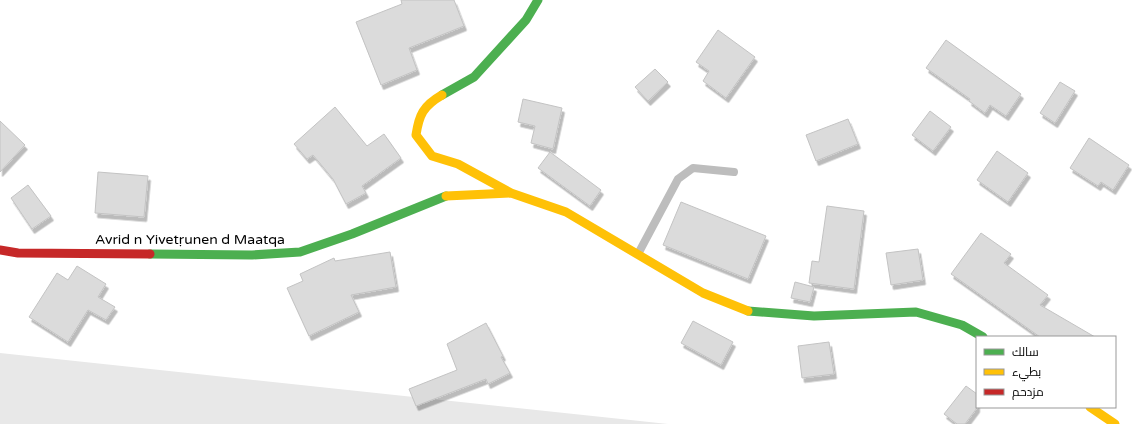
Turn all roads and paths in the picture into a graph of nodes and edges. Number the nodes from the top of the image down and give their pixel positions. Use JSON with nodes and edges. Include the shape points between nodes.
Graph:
{"nodes":[{"id":1,"x":538,"y":0,"type":"edge"},
{"id":2,"x":734,"y":172,"type":"dead end"},
{"id":3,"x":511,"y":193,"type":"junction"},
{"id":4,"x":0,"y":250,"type":"edge"},
{"id":5,"x":638,"y":254,"type":"junction"},
{"id":6,"x":982,"y":336,"type":"edge"},
{"id":7,"x":1091,"y":408,"type":"edge"},
{"id":8,"x":1114,"y":424,"type":"edge"}],
"edges":[{"from":1,"to":3,"type":"main road","via":[[526,20],[474,77],[435,99],[419,116],[416,136],[432,156],[458,164]]},
{"from":2,"to":5,"type":"lane","via":[[693,168],[678,179]]},
{"from":3,"to":4,"type":"main road","name":"Avrid n Yivetṛunen d Maatqa","via":[[448,195],[300,252],[244,255],[18,253]]},
{"from":3,"to":5,"type":"main road","name":"Avrid n Yivetṛunen d Maatqa","via":[[566,212]]},
{"from":5,"to":6,"type":"main road","name":"Avrid n Yivetṛunen d Maatqa","via":[[703,293],[748,311],[814,316],[916,312],[962,325]]},
{"from":7,"to":8,"type":"main road"}]}
